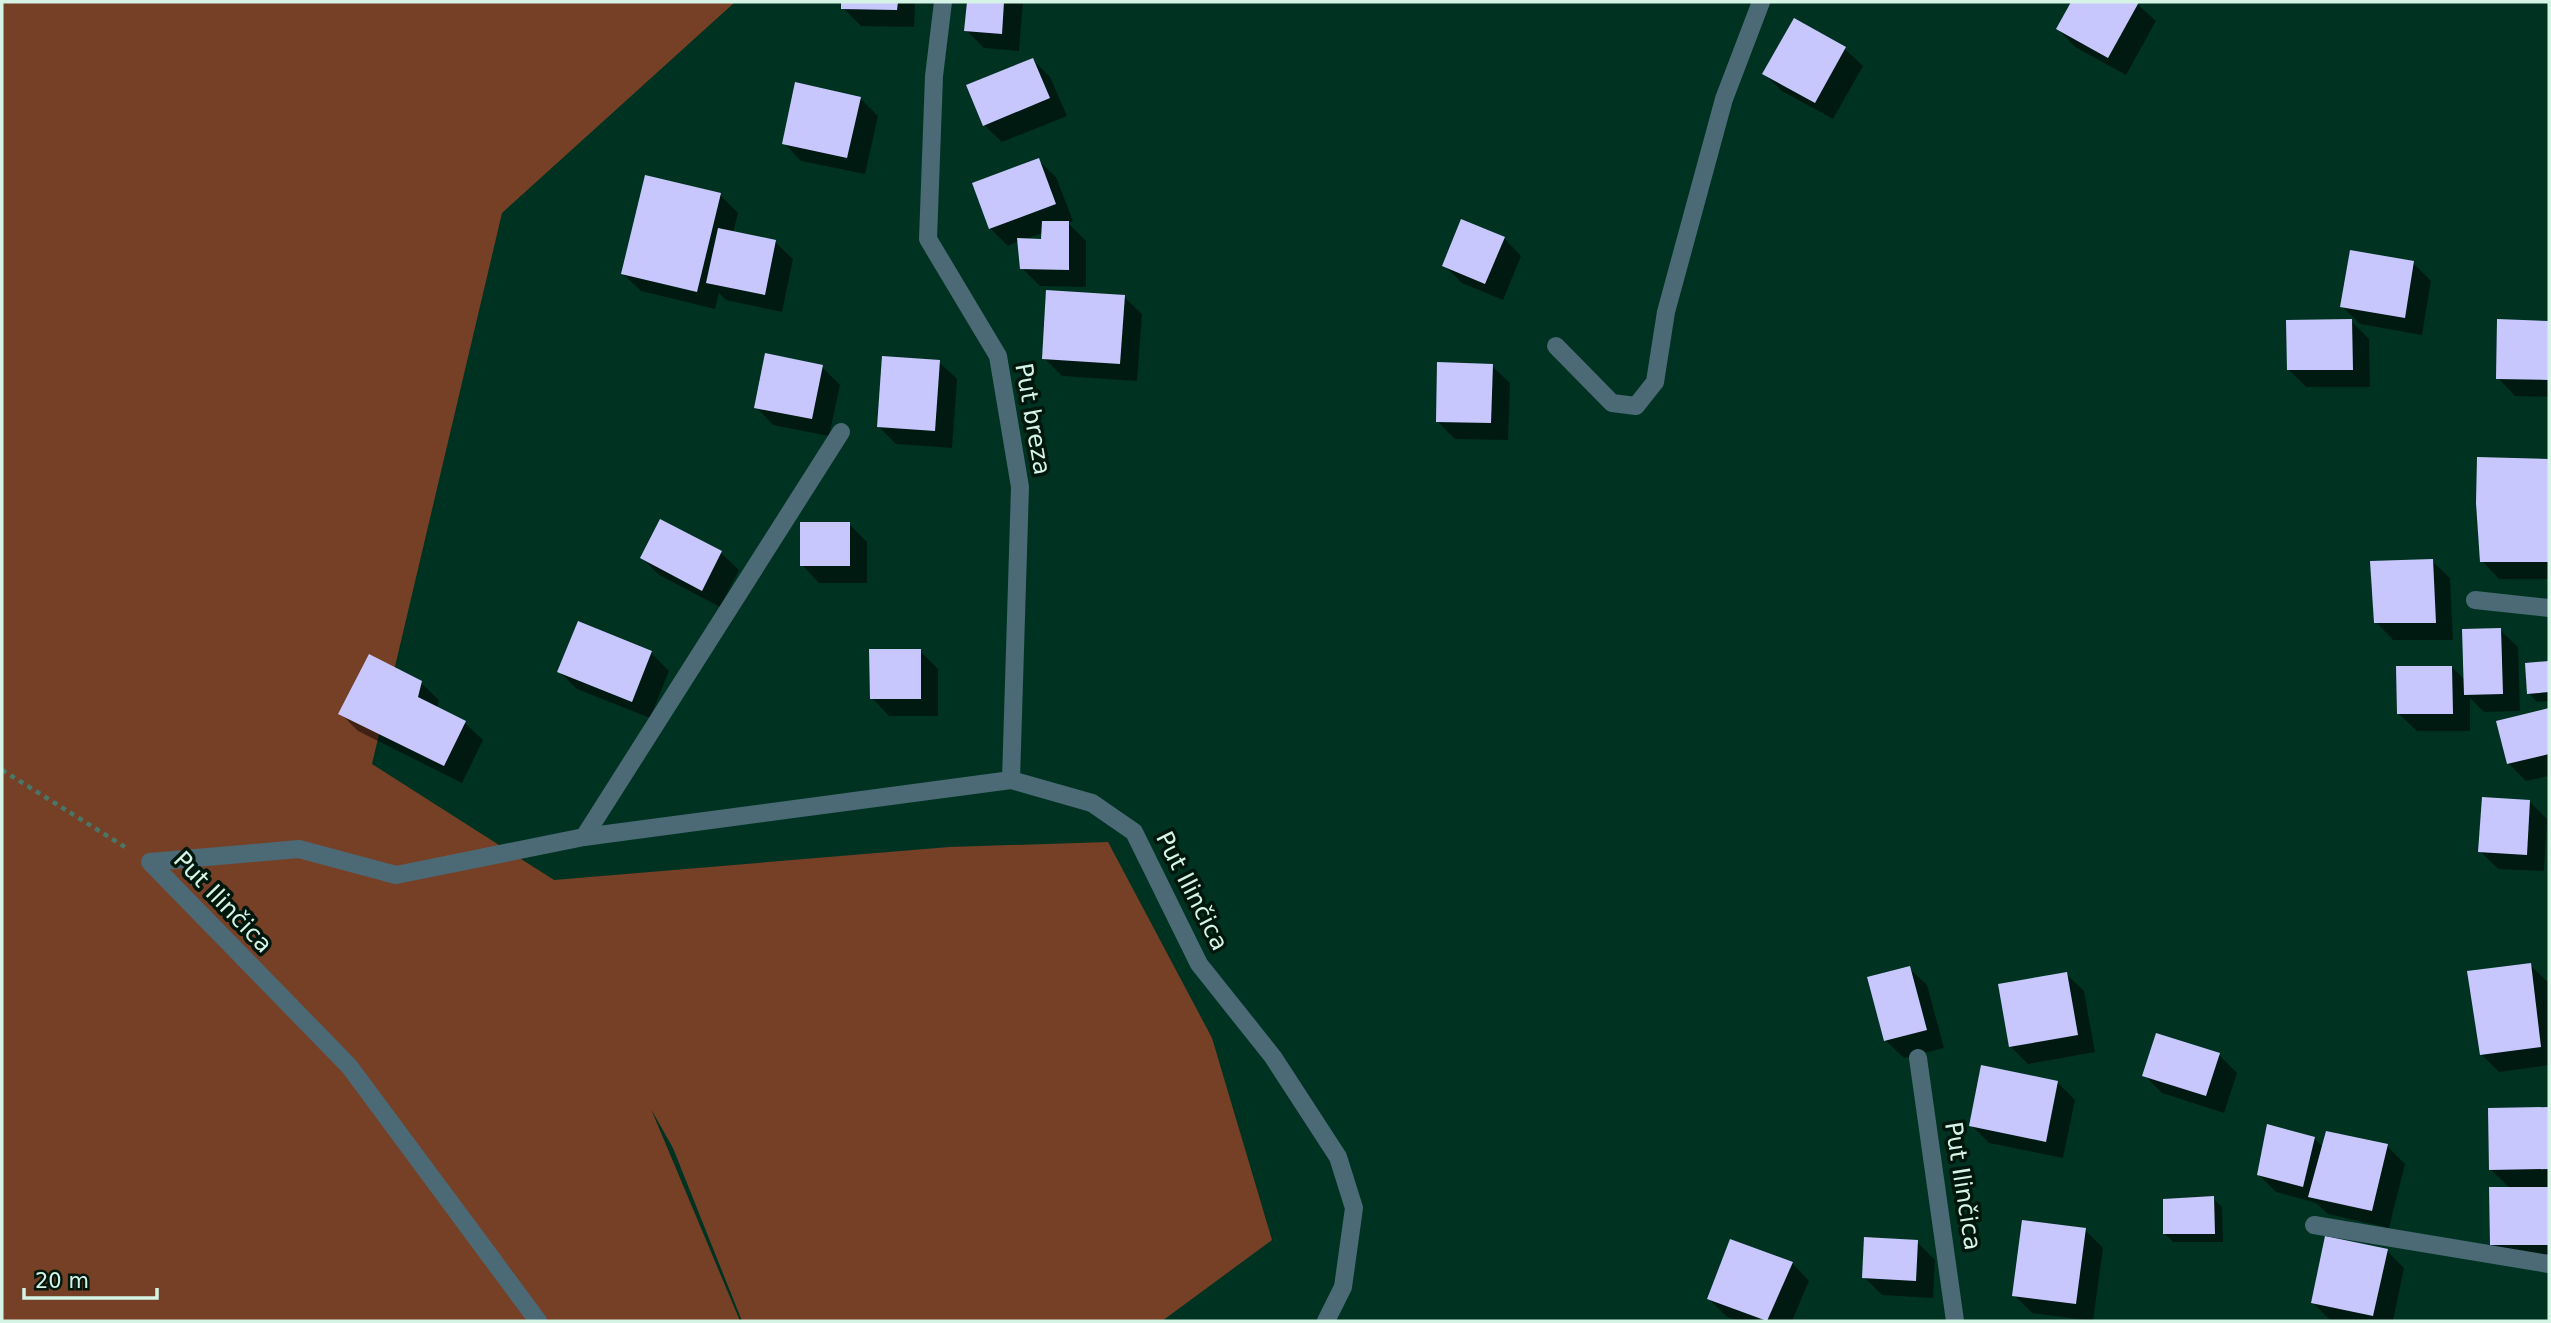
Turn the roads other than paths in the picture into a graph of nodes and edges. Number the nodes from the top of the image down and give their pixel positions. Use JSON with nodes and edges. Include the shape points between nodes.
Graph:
{"nodes":[{"id":1,"x":943,"y":2,"type":"edge"},
{"id":2,"x":1760,"y":2,"type":"edge"},
{"id":3,"x":1556,"y":346,"type":"dead end"},
{"id":4,"x":841,"y":432,"type":"dead end"},
{"id":5,"x":2474,"y":600,"type":"dead end"},
{"id":6,"x":2549,"y":608,"type":"edge"},
{"id":7,"x":1011,"y":780,"type":"junction"},
{"id":8,"x":584,"y":837,"type":"junction"},
{"id":9,"x":1918,"y":1058,"type":"dead end"},
{"id":10,"x":2314,"y":1225,"type":"dead end"},
{"id":11,"x":2549,"y":1264,"type":"edge"},
{"id":12,"x":538,"y":1321,"type":"edge"},
{"id":13,"x":1326,"y":1321,"type":"edge"},
{"id":14,"x":1955,"y":1321,"type":"edge"}],
"edges":[{"from":1,"to":7,"type":"street","name":"Put breza","via":[[934,76],[928,239],[998,356],[1020,487]]},
{"from":2,"to":3,"type":"street","via":[[1724,99],[1666,312],[1655,382],[1636,406],[1612,403]]},
{"from":4,"to":8,"type":"street"},
{"from":5,"to":6,"type":"street"},
{"from":7,"to":8,"type":"street","name":"Put Ilinčica"},
{"from":7,"to":13,"type":"street","name":"Put Ilinčica","via":[[1093,803],[1134,832],[1199,964],[1273,1057],[1338,1157],[1354,1208],[1343,1287]]},
{"from":8,"to":12,"type":"street","name":"Put Ilinčica","via":[[396,875],[299,849],[150,862],[349,1066]]},
{"from":9,"to":14,"type":"street","name":"Put Ilinčica"},
{"from":10,"to":11,"type":"street"}]}
